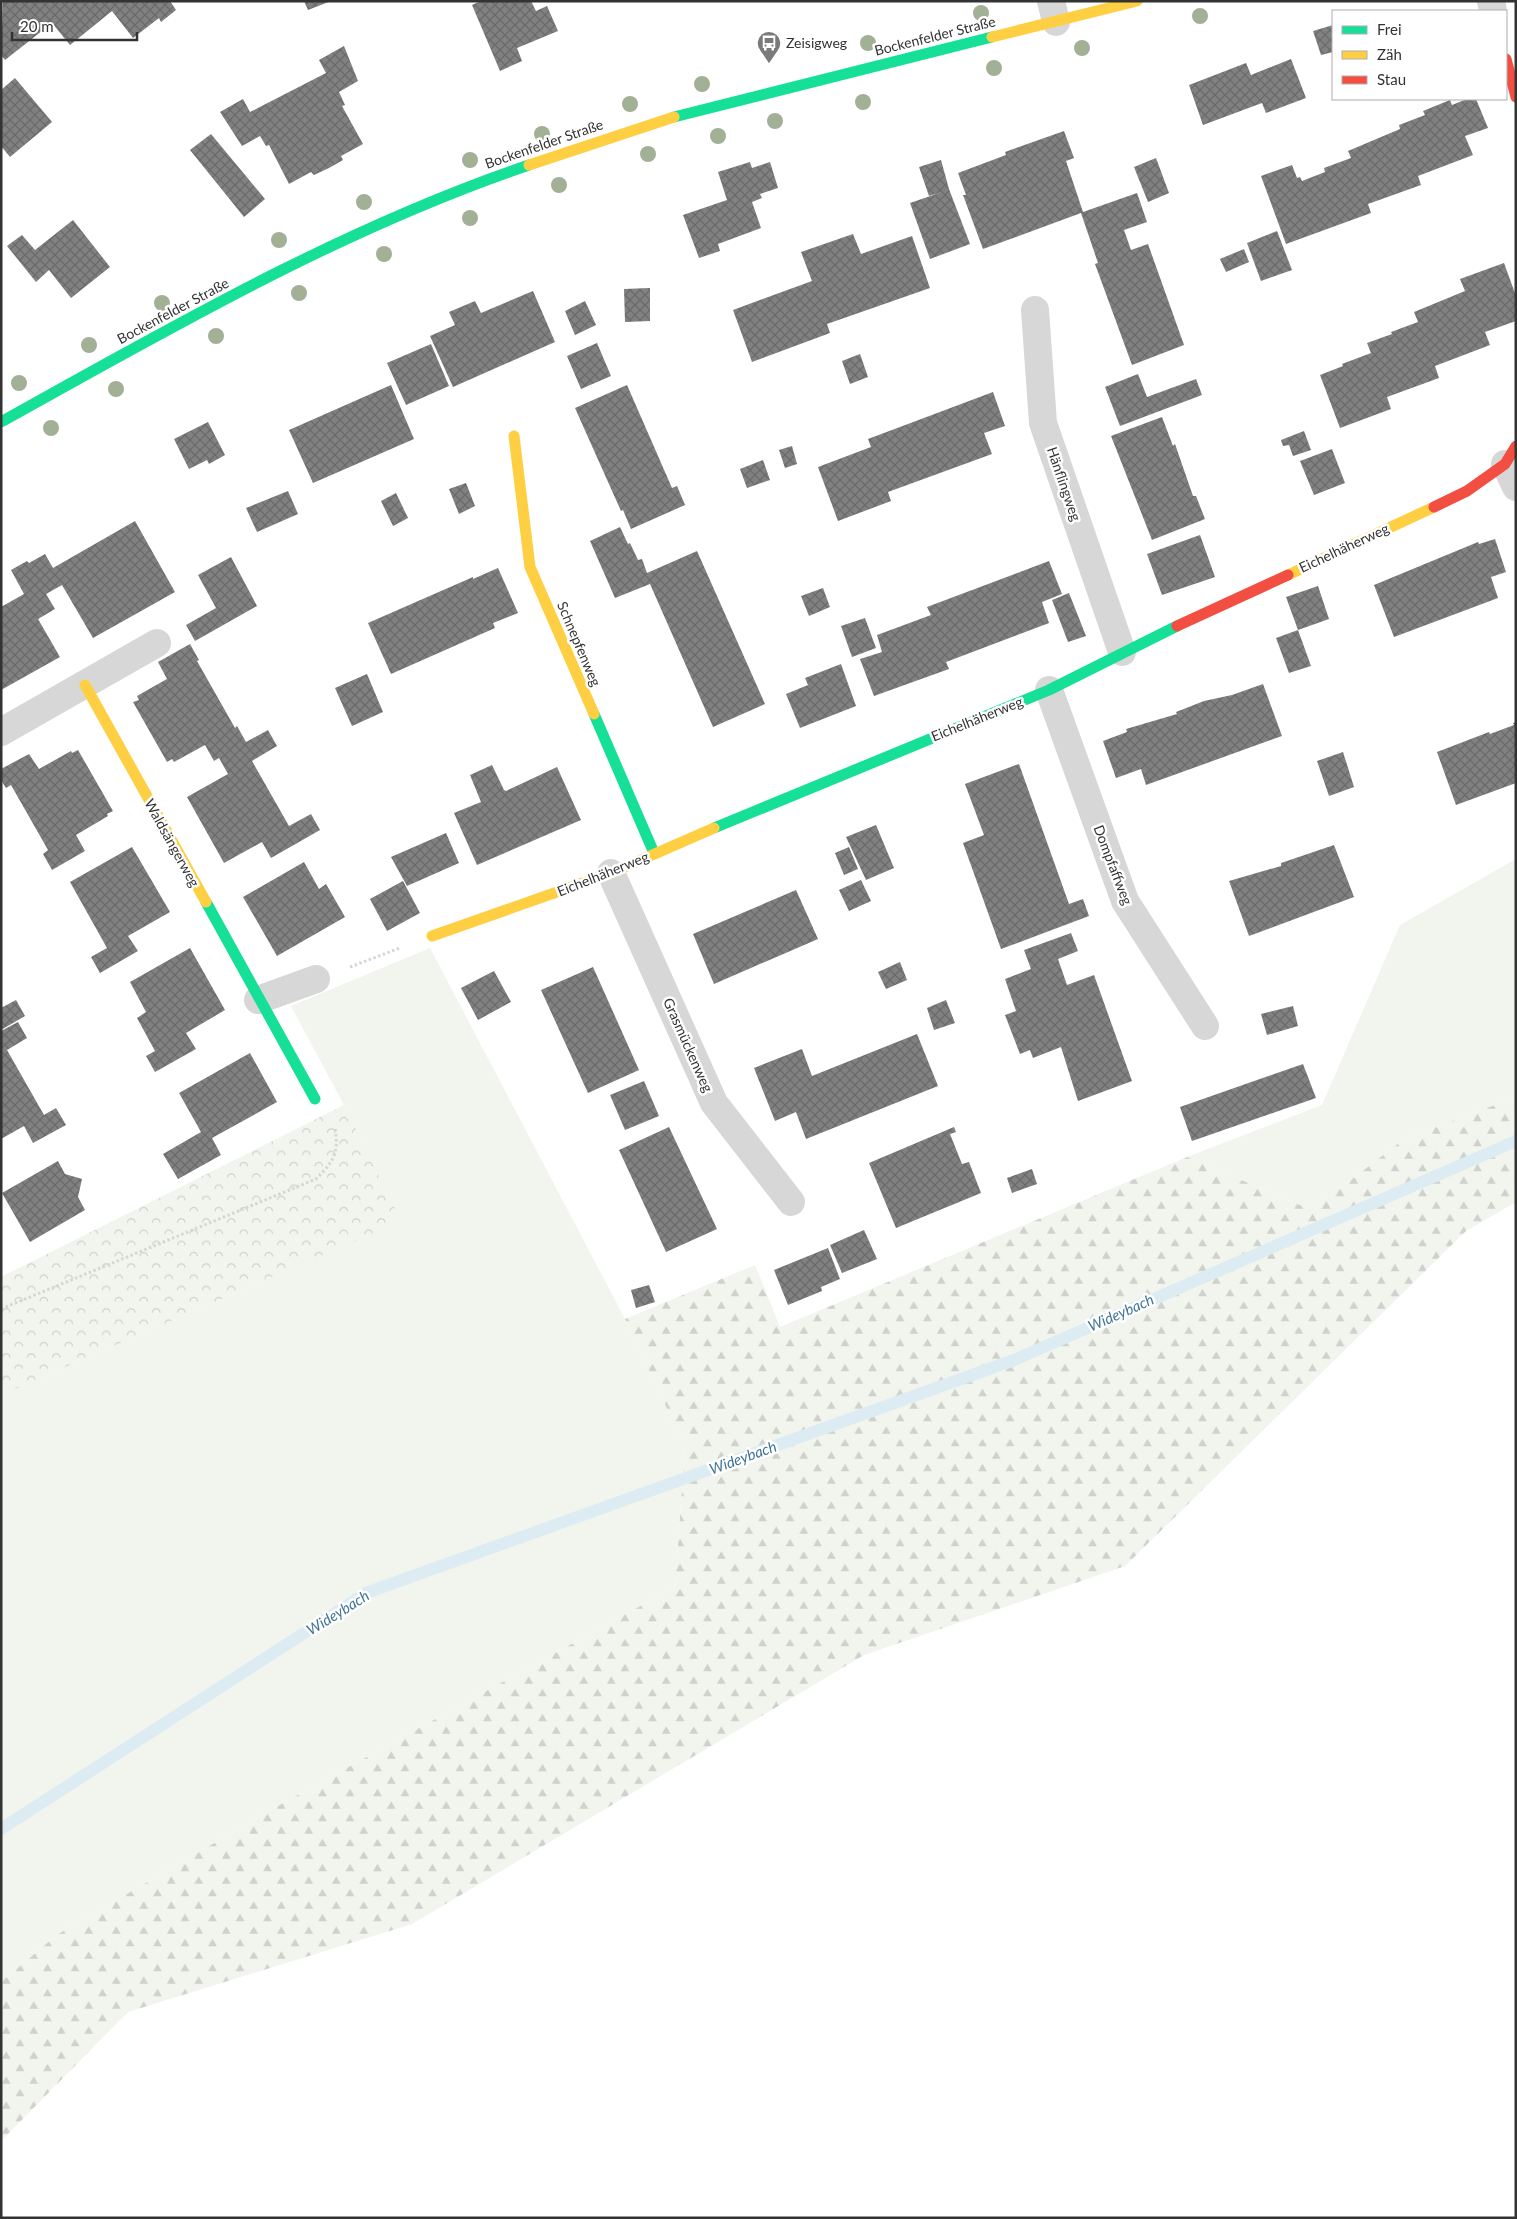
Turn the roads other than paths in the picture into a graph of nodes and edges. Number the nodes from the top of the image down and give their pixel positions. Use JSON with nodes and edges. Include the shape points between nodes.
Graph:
{"nodes":[{"id":1,"x":1137,"y":1,"type":"edge"},
{"id":2,"x":1053,"y":12,"type":"edge"},
{"id":3,"x":1507,"y":63,"type":"edge"},
{"id":4,"x":1516,"y":97,"type":"edge"},
{"id":5,"x":1036,"y":310,"type":"dead end"},
{"id":6,"x":1,"y":422,"type":"edge"},
{"id":7,"x":514,"y":436,"type":"dead end"},
{"id":8,"x":1512,"y":466,"type":"edge"},
{"id":9,"x":157,"y":643,"type":"dead end"},
{"id":10,"x":1122,"y":652,"type":"junction"},
{"id":11,"x":85,"y":685,"type":"junction"},
{"id":12,"x":1049,"y":690,"type":"junction"},
{"id":13,"x":1,"y":732,"type":"edge"},
{"id":14,"x":654,"y":853,"type":"junction"},
{"id":15,"x":611,"y":873,"type":"junction"},
{"id":16,"x":432,"y":936,"type":"road end"},
{"id":17,"x":316,"y":979,"type":"road end"},
{"id":18,"x":258,"y":1000,"type":"junction"},
{"id":19,"x":1205,"y":1026,"type":"dead end"},
{"id":20,"x":314,"y":1100,"type":"road end"},
{"id":21,"x":791,"y":1202,"type":"dead end"}],
"edges":[{"from":1,"to":2,"type":"street","name":"Bockenfelder Straße"},
{"from":2,"to":6,"type":"street","name":"Bockenfelder Straße","via":[[678,116],[484,180],[307,256]]},
{"from":3,"to":4,"type":"street"},
{"from":5,"to":10,"type":"street","name":"Hänflingweg","via":[[1043,424]]},
{"from":7,"to":14,"type":"street","name":"Schnepfenweg","via":[[530,568]]},
{"from":8,"to":10,"type":"street","name":"Eichelhäherweg","via":[[1467,491]]},
{"from":9,"to":11,"type":"street"},
{"from":10,"to":12,"type":"street","name":"Eichelhäherweg"},
{"from":11,"to":13,"type":"street"},
{"from":11,"to":18,"type":"street","name":"Waldsängerweg"},
{"from":12,"to":14,"type":"street","name":"Eichelhäherweg"},
{"from":12,"to":19,"type":"street","name":"Dompfaffweg","via":[[1125,901]]},
{"from":14,"to":15,"type":"street","name":"Eichelhäherweg"},
{"from":15,"to":16,"type":"street","name":"Eichelhäherweg"},
{"from":15,"to":21,"type":"street","name":"Grasmückenweg","via":[[714,1104]]},
{"from":17,"to":18,"type":"street"},
{"from":18,"to":20,"type":"street","name":"Waldsängerweg"}]}
